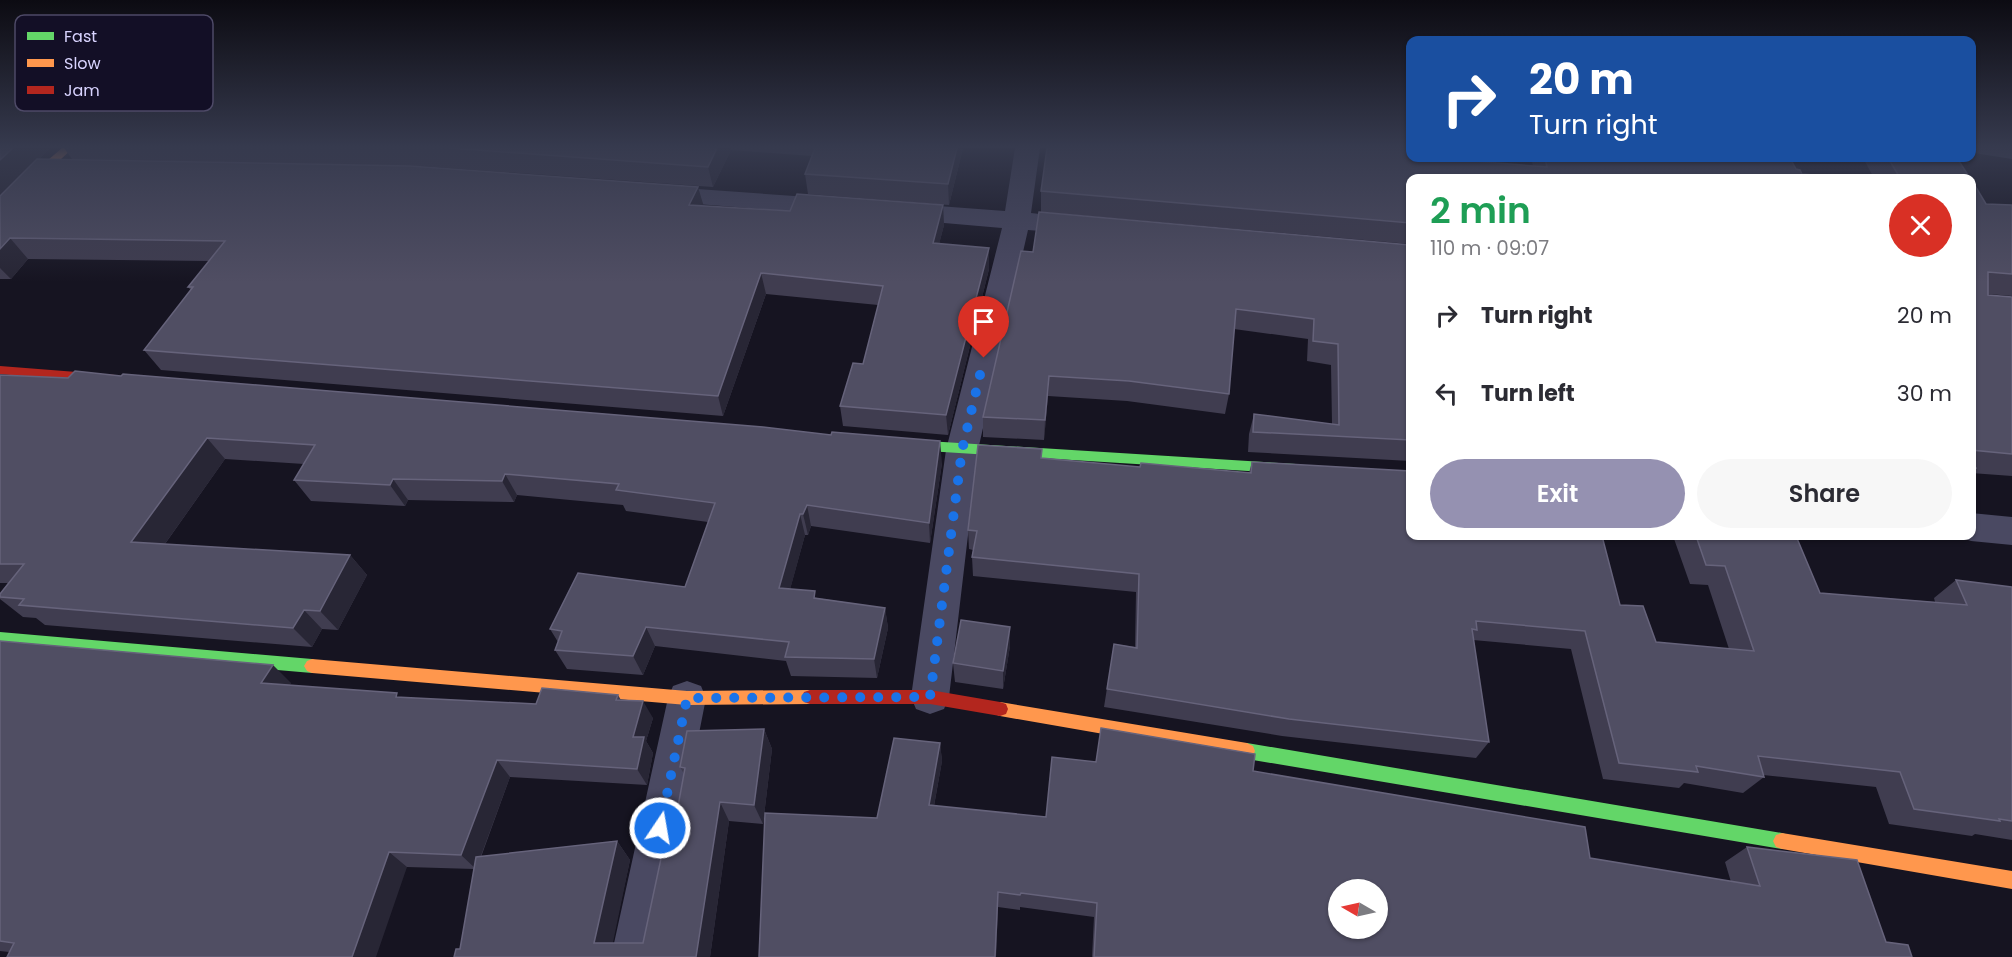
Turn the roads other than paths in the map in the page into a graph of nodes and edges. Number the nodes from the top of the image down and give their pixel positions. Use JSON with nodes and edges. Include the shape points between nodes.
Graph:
{"nodes":[{"id":1,"x":22,"y":193,"type":"edge"},
{"id":2,"x":644,"y":193,"type":"edge"},
{"id":3,"x":1021,"y":193,"type":"edge"},
{"id":4,"x":0,"y":216,"type":"edge"},
{"id":5,"x":1017,"y":220,"type":"junction"},
{"id":6,"x":1113,"y":229,"type":"edge"},
{"id":7,"x":0,"y":370,"type":"edge"},
{"id":8,"x":131,"y":381,"type":"edge"},
{"id":9,"x":879,"y":443,"type":"edge"},
{"id":10,"x":962,"y":450,"type":"junction"},
{"id":11,"x":1316,"y":471,"type":"edge"},
{"id":12,"x":1976,"y":527,"type":"edge"},
{"id":13,"x":2012,"y":531,"type":"edge"},
{"id":14,"x":0,"y":639,"type":"edge"},
{"id":15,"x":930,"y":697,"type":"junction"},
{"id":16,"x":687,"y":698,"type":"junction"},
{"id":17,"x":2012,"y":880,"type":"edge"},
{"id":18,"x":633,"y":957,"type":"edge"}],
"edges":[{"from":1,"to":4,"type":"street"},
{"from":2,"to":5,"type":"street"},
{"from":3,"to":5,"type":"street"},
{"from":5,"to":6,"type":"street"},
{"from":5,"to":10,"type":"street"},
{"from":7,"to":8,"type":"street"},
{"from":9,"to":10,"type":"street"},
{"from":10,"to":11,"type":"street"},
{"from":10,"to":15,"type":"street"},
{"from":12,"to":13,"type":"street"},
{"from":14,"to":16,"type":"street"},
{"from":15,"to":16,"type":"street"},
{"from":15,"to":17,"type":"street"},
{"from":16,"to":18,"type":"street"}]}
